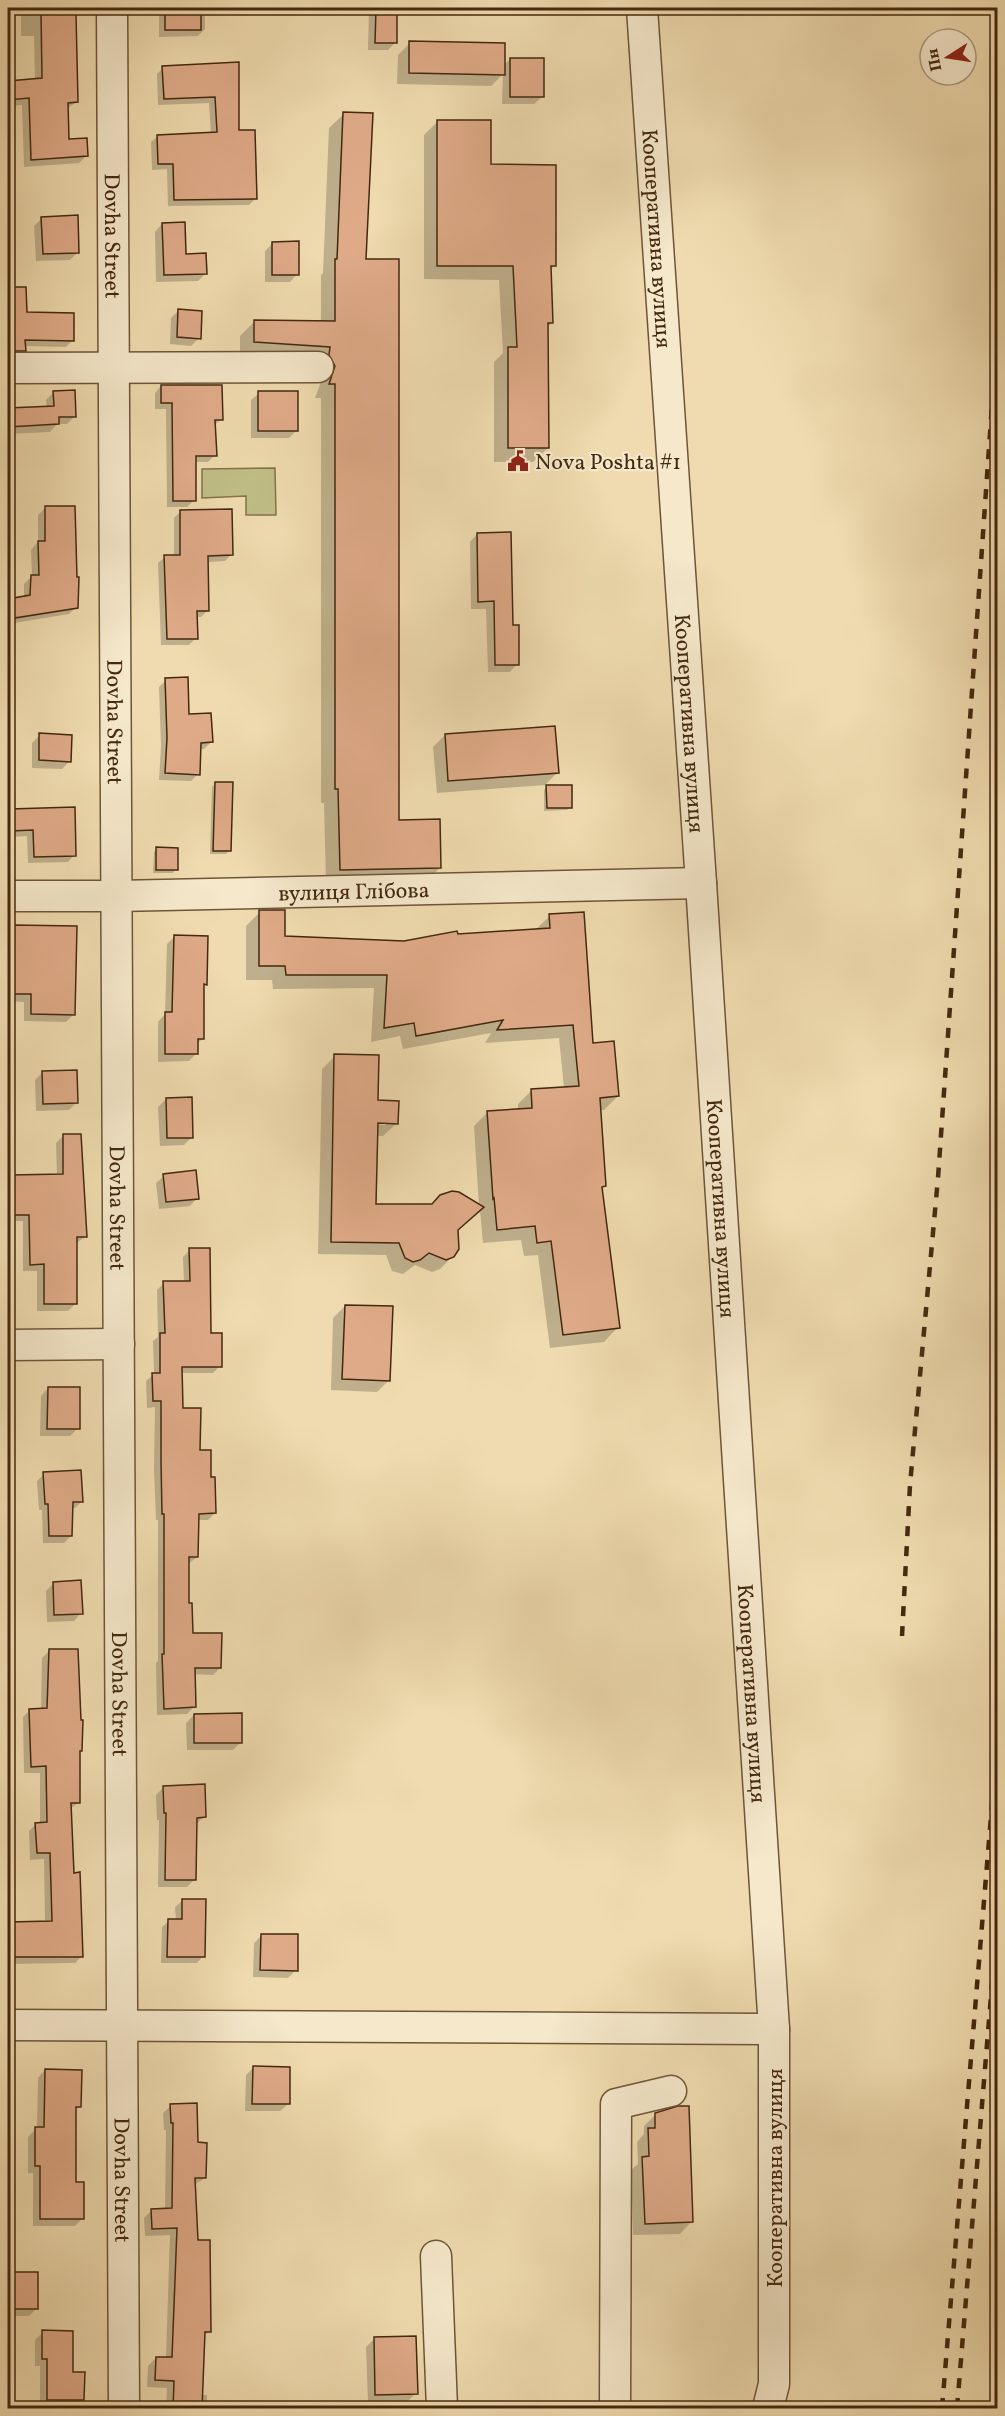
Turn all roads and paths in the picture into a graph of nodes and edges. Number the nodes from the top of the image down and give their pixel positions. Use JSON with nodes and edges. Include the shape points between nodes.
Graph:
{"nodes":[{"id":1,"x":112,"y":8,"type":"edge"},
{"id":2,"x":642,"y":8,"type":"edge"},
{"id":3,"x":318,"y":367,"type":"dead end"},
{"id":4,"x":8,"y":368,"type":"edge"},
{"id":5,"x":114,"y":368,"type":"junction"},
{"id":6,"x":701,"y":883,"type":"junction"},
{"id":7,"x":8,"y":896,"type":"edge"},
{"id":8,"x":117,"y":896,"type":"junction"},
{"id":9,"x":8,"y":1344,"type":"edge"},
{"id":10,"x":119,"y":1344,"type":"junction"},
{"id":11,"x":8,"y":2025,"type":"edge"},
{"id":12,"x":122,"y":2025,"type":"junction"},
{"id":13,"x":774,"y":2029,"type":"junction"},
{"id":14,"x":671,"y":2091,"type":"dead end"},
{"id":15,"x":436,"y":2256,"type":"dead end"},
{"id":16,"x":124,"y":2409,"type":"edge"},
{"id":17,"x":442,"y":2409,"type":"edge"},
{"id":18,"x":615,"y":2409,"type":"edge"},
{"id":19,"x":768,"y":2409,"type":"edge"}],
"edges":[{"from":1,"to":5,"type":"street","name":"Dovha Street"},
{"from":2,"to":6,"type":"street","name":"Кооперативна вулиця"},
{"from":3,"to":5,"type":"street"},
{"from":4,"to":5,"type":"street"},
{"from":5,"to":8,"type":"street","name":"Dovha Street"},
{"from":6,"to":8,"type":"street","name":"вулиця Глібова"},
{"from":6,"to":13,"type":"street","name":"Кооперативна вулиця"},
{"from":7,"to":8,"type":"street","name":"вулиця Глібова"},
{"from":8,"to":10,"type":"street","name":"Dovha Street"},
{"from":9,"to":10,"type":"street"},
{"from":10,"to":12,"type":"street","name":"Dovha Street"},
{"from":11,"to":12,"type":"street"},
{"from":12,"to":13,"type":"street"},
{"from":12,"to":16,"type":"street","name":"Dovha Street"},
{"from":13,"to":19,"type":"street","name":"Кооперативна вулиця","via":[[774,2384]]},
{"from":14,"to":18,"type":"street","via":[[616,2104]]},
{"from":15,"to":17,"type":"street"}]}
